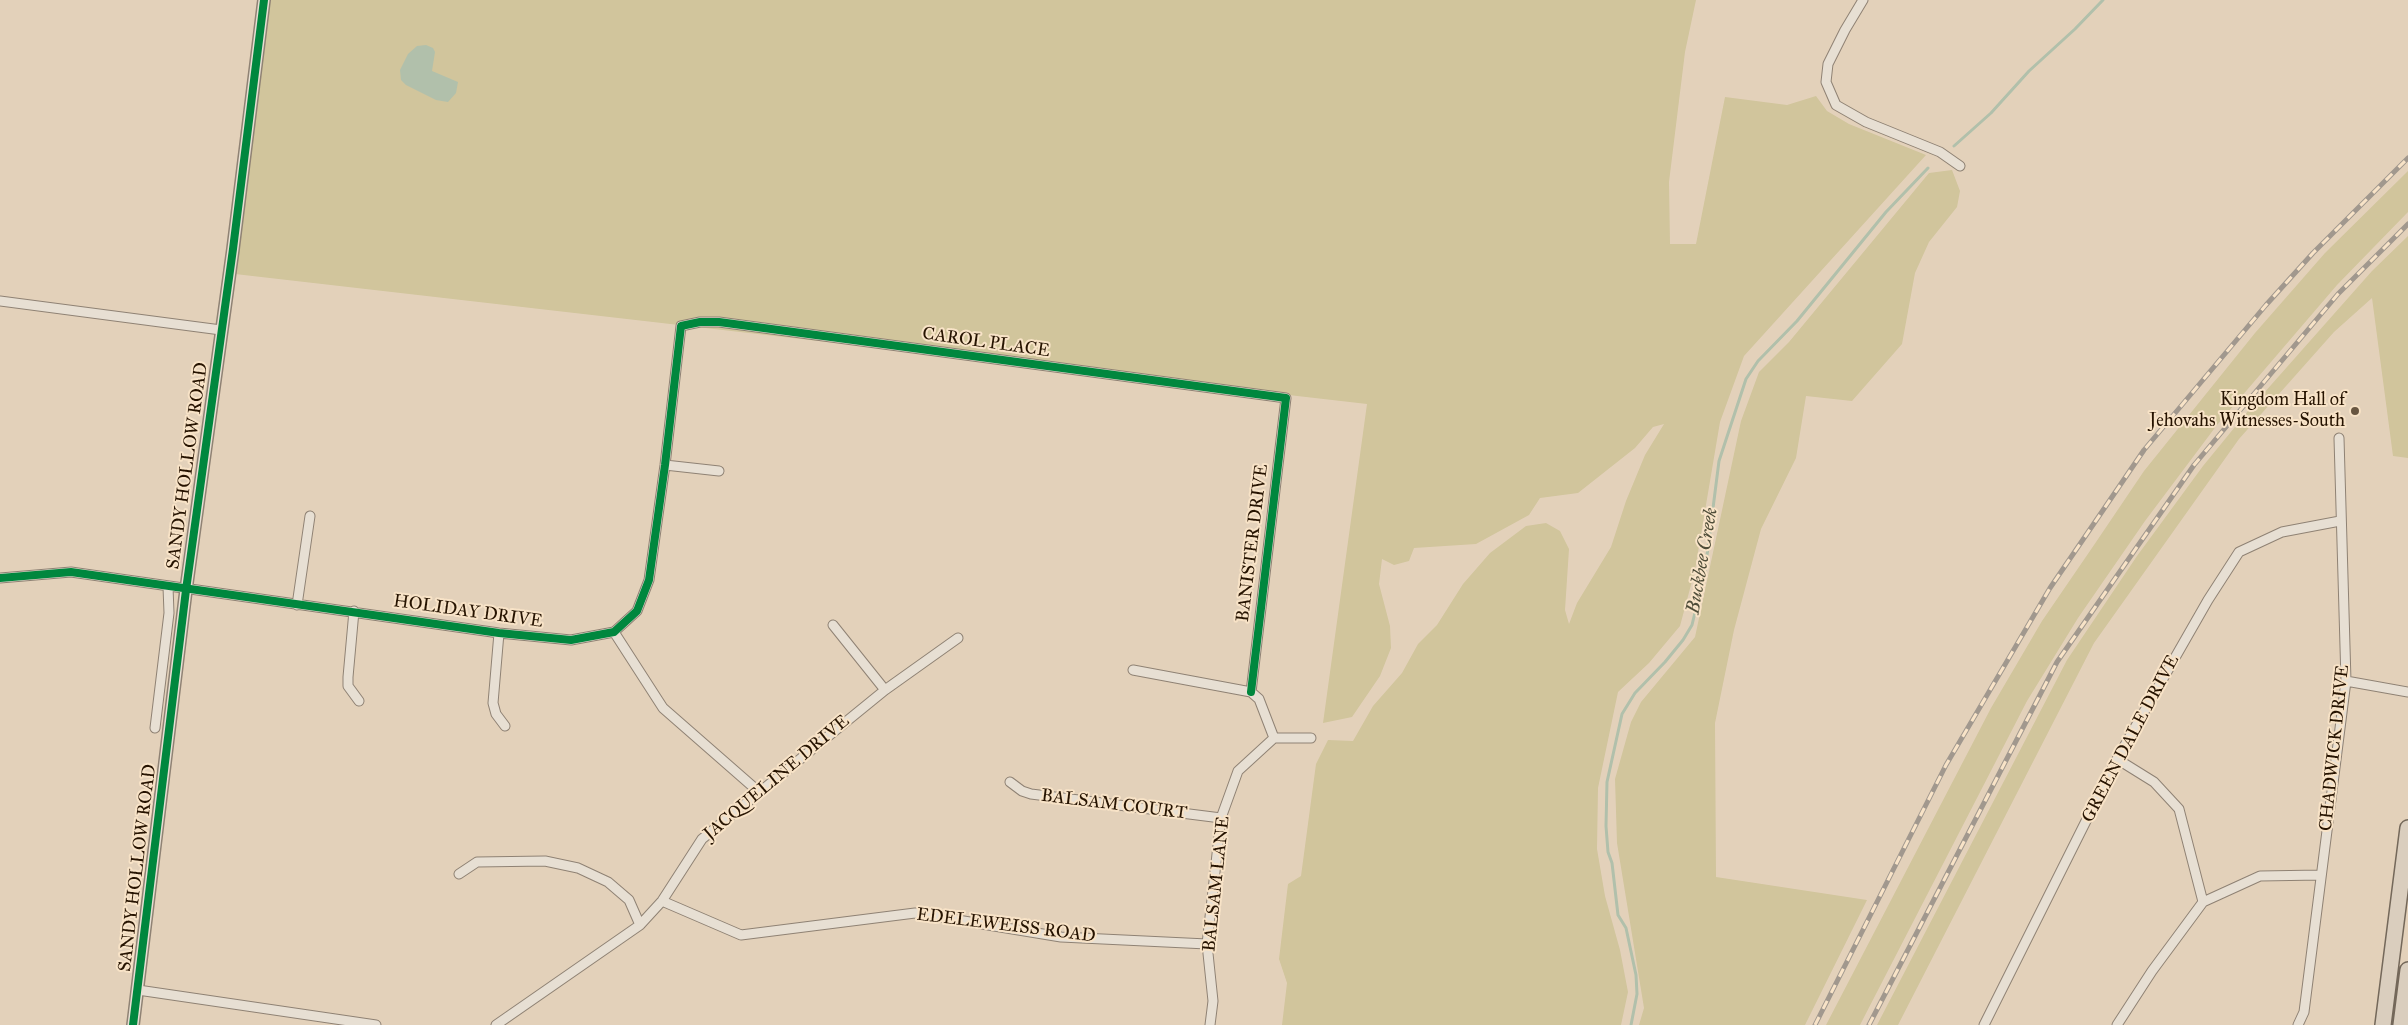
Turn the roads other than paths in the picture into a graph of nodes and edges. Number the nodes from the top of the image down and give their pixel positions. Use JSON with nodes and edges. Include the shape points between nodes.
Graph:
{"nodes":[{"id":1,"x":264,"y":0,"type":"edge"},
{"id":2,"x":1863,"y":0,"type":"edge"},
{"id":3,"x":1960,"y":166,"type":"dead end"},
{"id":4,"x":0,"y":301,"type":"edge"},
{"id":5,"x":221,"y":330,"type":"junction"},
{"id":6,"x":1286,"y":398,"type":"joint"},
{"id":7,"x":2339,"y":438,"type":"dead end"},
{"id":8,"x":665,"y":465,"type":"junction"},
{"id":9,"x":719,"y":471,"type":"dead end"},
{"id":10,"x":310,"y":516,"type":"dead end"},
{"id":11,"x":2340,"y":521,"type":"junction"},
{"id":12,"x":0,"y":578,"type":"edge"},
{"id":13,"x":168,"y":587,"type":"junction"},
{"id":14,"x":186,"y":590,"type":"junction"},
{"id":15,"x":297,"y":605,"type":"junction"},
{"id":16,"x":354,"y":611,"type":"junction"},
{"id":17,"x":833,"y":625,"type":"dead end"},
{"id":18,"x":614,"y":632,"type":"junction"},
{"id":19,"x":499,"y":633,"type":"junction"},
{"id":20,"x":958,"y":638,"type":"dead end"},
{"id":21,"x":1133,"y":670,"type":"dead end"},
{"id":22,"x":2346,"y":681,"type":"junction"},
{"id":23,"x":885,"y":690,"type":"junction"},
{"id":24,"x":1250,"y":692,"type":"junction"},
{"id":25,"x":2408,"y":692,"type":"edge"},
{"id":26,"x":360,"y":701,"type":"dead end"},
{"id":27,"x":505,"y":726,"type":"dead end"},
{"id":28,"x":155,"y":728,"type":"dead end"},
{"id":29,"x":1274,"y":738,"type":"junction"},
{"id":30,"x":1312,"y":738,"type":"dead end"},
{"id":31,"x":2117,"y":759,"type":"junction"},
{"id":32,"x":1010,"y":782,"type":"dead end"},
{"id":33,"x":759,"y":792,"type":"junction"},
{"id":34,"x":1221,"y":818,"type":"junction"},
{"id":35,"x":2408,"y":828,"type":"edge"},
{"id":36,"x":459,"y":874,"type":"dead end"},
{"id":37,"x":2320,"y":875,"type":"junction"},
{"id":38,"x":662,"y":902,"type":"junction"},
{"id":39,"x":2204,"y":902,"type":"junction"},
{"id":40,"x":640,"y":924,"type":"junction"},
{"id":41,"x":1207,"y":944,"type":"junction"},
{"id":42,"x":2408,"y":970,"type":"edge"},
{"id":43,"x":138,"y":990,"type":"junction"},
{"id":44,"x":499,"y":1024,"type":"edge"},
{"id":45,"x":134,"y":1025,"type":"edge"},
{"id":46,"x":376,"y":1025,"type":"edge"},
{"id":47,"x":1210,"y":1025,"type":"edge"},
{"id":48,"x":1984,"y":1025,"type":"edge"},
{"id":49,"x":2117,"y":1025,"type":"edge"},
{"id":50,"x":2298,"y":1025,"type":"edge"},
{"id":51,"x":2383,"y":1025,"type":"edge"},
{"id":52,"x":2401,"y":1025,"type":"edge"}],
"edges":[{"from":1,"to":5,"type":"street","name":"SANDY HOLLOW ROAD"},
{"from":2,"to":3,"type":"street","via":[[1828,64],[1826,82],[1836,105],[1866,122],[1940,152]]},
{"from":4,"to":5,"type":"street"},
{"from":5,"to":14,"type":"street","name":"SANDY HOLLOW ROAD"},
{"from":6,"to":8,"type":"street","name":"CAROL PLACE","via":[[700,322],[681,326]]},
{"from":6,"to":24,"type":"street","name":"BANISTER DRIVE"},
{"from":7,"to":11,"type":"street","name":"CHADWICK DRIVE"},
{"from":8,"to":9,"type":"street"},
{"from":8,"to":18,"type":"street","via":[[649,580],[637,611]]},
{"from":10,"to":15,"type":"street"},
{"from":11,"to":22,"type":"street","name":"CHADWICK DRIVE"},
{"from":11,"to":31,"type":"street","name":"GREEN DALE DRIVE","via":[[2282,532],[2239,552]]},
{"from":12,"to":13,"type":"street","name":"HOLIDAY DRIVE","via":[[71,572]]},
{"from":13,"to":14,"type":"street","name":"HOLIDAY DRIVE"},
{"from":13,"to":28,"type":"street","via":[[169,613]]},
{"from":14,"to":15,"type":"street","name":"HOLIDAY DRIVE"},
{"from":14,"to":43,"type":"street","name":"SANDY HOLLOW ROAD"},
{"from":15,"to":16,"type":"street","name":"HOLIDAY DRIVE"},
{"from":16,"to":19,"type":"street","name":"HOLIDAY DRIVE"},
{"from":16,"to":26,"type":"street","via":[[348,686]]},
{"from":17,"to":23,"type":"street"},
{"from":18,"to":19,"type":"street","name":"HOLIDAY DRIVE","via":[[571,640]]},
{"from":18,"to":33,"type":"street","via":[[663,708]]},
{"from":19,"to":27,"type":"street","via":[[493,703]]},
{"from":20,"to":23,"type":"street","name":"JACQUELINE DRIVE"},
{"from":21,"to":24,"type":"street"},
{"from":22,"to":25,"type":"street"},
{"from":22,"to":37,"type":"street","name":"CHADWICK DRIVE"},
{"from":23,"to":33,"type":"street","name":"JACQUELINE DRIVE"},
{"from":24,"to":29,"type":"street","via":[[1259,700]]},
{"from":29,"to":30,"type":"street"},
{"from":29,"to":34,"type":"street","name":"BALSAM LANE","via":[[1238,771]]},
{"from":31,"to":39,"type":"street","via":[[2154,782],[2179,809]]},
{"from":31,"to":48,"type":"street","name":"GREEN DALE DRIVE"},
{"from":32,"to":34,"type":"street","name":"BALSAM COURT","via":[[1031,794]]},
{"from":33,"to":38,"type":"street","name":"JACQUELINE DRIVE","via":[[702,839]]},
{"from":34,"to":41,"type":"street","name":"BALSAM LANE"},
{"from":35,"to":51,"type":"main road"},
{"from":36,"to":40,"type":"street","via":[[477,862],[545,862],[578,868],[608,882],[628,900]]},
{"from":37,"to":39,"type":"street","via":[[2260,876]]},
{"from":37,"to":50,"type":"street","name":"CHADWICK DRIVE","via":[[2304,1012]]},
{"from":38,"to":40,"type":"street","name":"JACQUELINE DRIVE"},
{"from":38,"to":41,"type":"street","name":"EDELEWEISS ROAD","via":[[741,935],[915,913],[1062,937]]},
{"from":39,"to":49,"type":"street","via":[[2152,971]]},
{"from":40,"to":44,"type":"street","name":"JACQUELINE DRIVE"},
{"from":41,"to":47,"type":"street","name":"BALSAM LANE","via":[[1213,1001]]},
{"from":42,"to":52,"type":"main road"},
{"from":43,"to":45,"type":"street","name":"SANDY HOLLOW ROAD"},
{"from":43,"to":46,"type":"street"}]}
